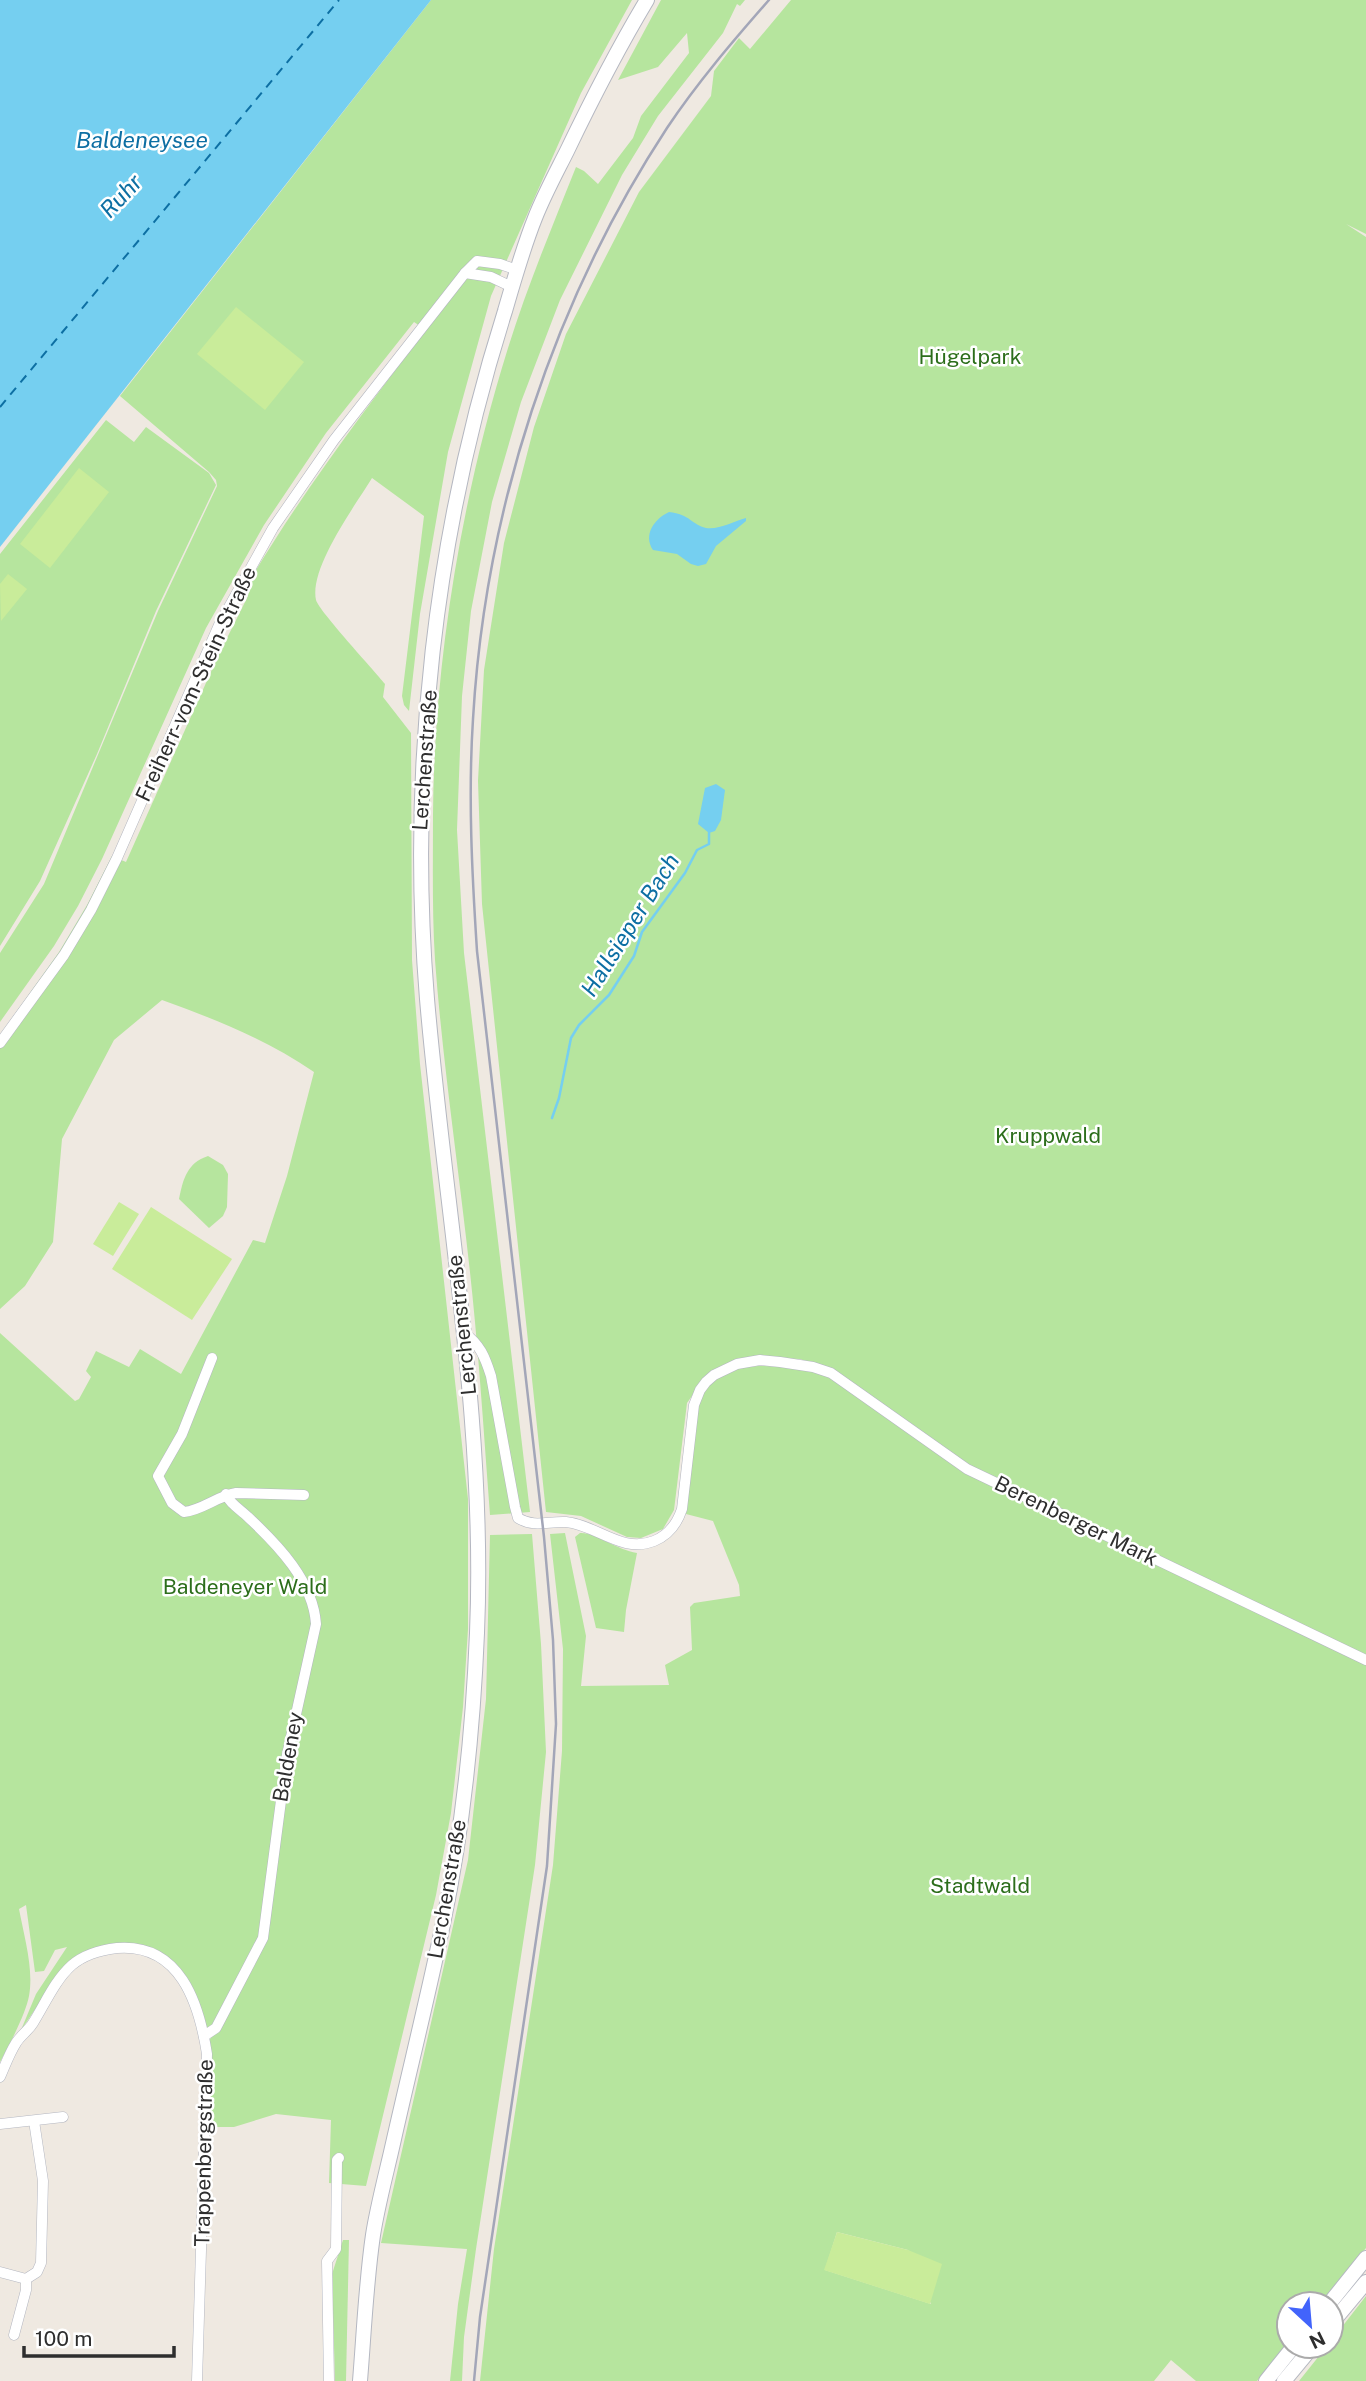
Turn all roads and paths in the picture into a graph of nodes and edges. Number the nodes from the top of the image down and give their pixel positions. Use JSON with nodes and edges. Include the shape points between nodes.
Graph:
{"nodes":[{"id":1,"x":647,"y":0,"type":"edge"},
{"id":2,"x":517,"y":270,"type":"junction"},
{"id":3,"x":465,"y":273,"type":"junction"},
{"id":4,"x":512,"y":287,"type":"junction"},
{"id":5,"x":0,"y":1043,"type":"edge"},
{"id":6,"x":463,"y":1332,"type":"junction"},
{"id":7,"x":212,"y":1358,"type":"dead end"},
{"id":8,"x":226,"y":1494,"type":"junction"},
{"id":9,"x":304,"y":1494,"type":"dead end"},
{"id":10,"x":1366,"y":1660,"type":"edge"},
{"id":11,"x":204,"y":2036,"type":"junction"},
{"id":12,"x":0,"y":2077,"type":"edge"},
{"id":13,"x":63,"y":2117,"type":"dead end"},
{"id":14,"x":34,"y":2121,"type":"junction"},
{"id":15,"x":0,"y":2124,"type":"edge"},
{"id":16,"x":339,"y":2158,"type":"dead end"},
{"id":17,"x":1366,"y":2258,"type":"edge"},
{"id":18,"x":0,"y":2272,"type":"edge"},
{"id":19,"x":26,"y":2278,"type":"junction"},
{"id":20,"x":1366,"y":2282,"type":"edge"},
{"id":21,"x":1340,"y":2290,"type":"edge"},
{"id":22,"x":1345,"y":2307,"type":"edge"},
{"id":23,"x":13,"y":2334,"type":"dead end"},
{"id":24,"x":1283,"y":2360,"type":"edge"},
{"id":25,"x":1301,"y":2360,"type":"edge"},
{"id":26,"x":197,"y":2381,"type":"edge"},
{"id":27,"x":329,"y":2381,"type":"edge"},
{"id":28,"x":360,"y":2381,"type":"edge"},
{"id":29,"x":1266,"y":2381,"type":"edge"},
{"id":30,"x":1284,"y":2381,"type":"edge"}],
"edges":[{"from":1,"to":2,"type":"main road","via":[[609,63],[542,203]]},
{"from":2,"to":3,"type":"street","via":[[477,261]]},
{"from":2,"to":4,"type":"main road","name":"Lerchenstraße"},
{"from":3,"to":4,"type":"street","via":[[491,277]]},
{"from":3,"to":5,"type":"street","name":"Freiherr-vom-Stein-Straße","via":[[334,440],[273,528],[219,625],[91,910]]},
{"from":4,"to":6,"type":"main road","name":"Lerchenstraße","via":[[477,402],[447,554],[434,641],[420,821],[427,996]]},
{"from":6,"to":10,"type":"street","name":"Berenberger Mark","via":[[485,1355],[518,1518],[530,1524],[565,1522],[634,1545],[660,1538],[678,1521],[682,1509],[694,1405],[706,1382],[737,1364],[760,1360],[798,1364],[839,1376],[967,1469]]},
{"from":6,"to":28,"type":"main road","name":"Lerchenstraße","via":[[478,1493],[472,1717],[443,1921],[373,2238]]},
{"from":7,"to":8,"type":"street","via":[[187,1424],[158,1476],[172,1503],[184,1512]]},
{"from":8,"to":9,"type":"street"},
{"from":8,"to":11,"type":"street","name":"Baldeney","via":[[289,1560],[313,1606],[316,1625],[287,1755],[262,1938],[215,2028]]},
{"from":11,"to":12,"type":"street","name":"Trappenbergstraße","via":[[192,1999],[172,1966],[141,1950],[104,1950],[86,1956],[65,1973],[30,2029],[16,2042]]},
{"from":11,"to":26,"type":"street","name":"Trappenbergstraße"},
{"from":13,"to":14,"type":"street"},
{"from":14,"to":15,"type":"street"},
{"from":14,"to":19,"type":"street","via":[[43,2181],[42,2254],[37,2272]]},
{"from":16,"to":27,"type":"street","via":[[335,2249],[327,2261]]},
{"from":17,"to":21,"type":"main road"},
{"from":18,"to":19,"type":"street"},
{"from":19,"to":23,"type":"street"},
{"from":20,"to":22,"type":"main road"},
{"from":24,"to":29,"type":"main road"},
{"from":25,"to":30,"type":"main road"}]}
